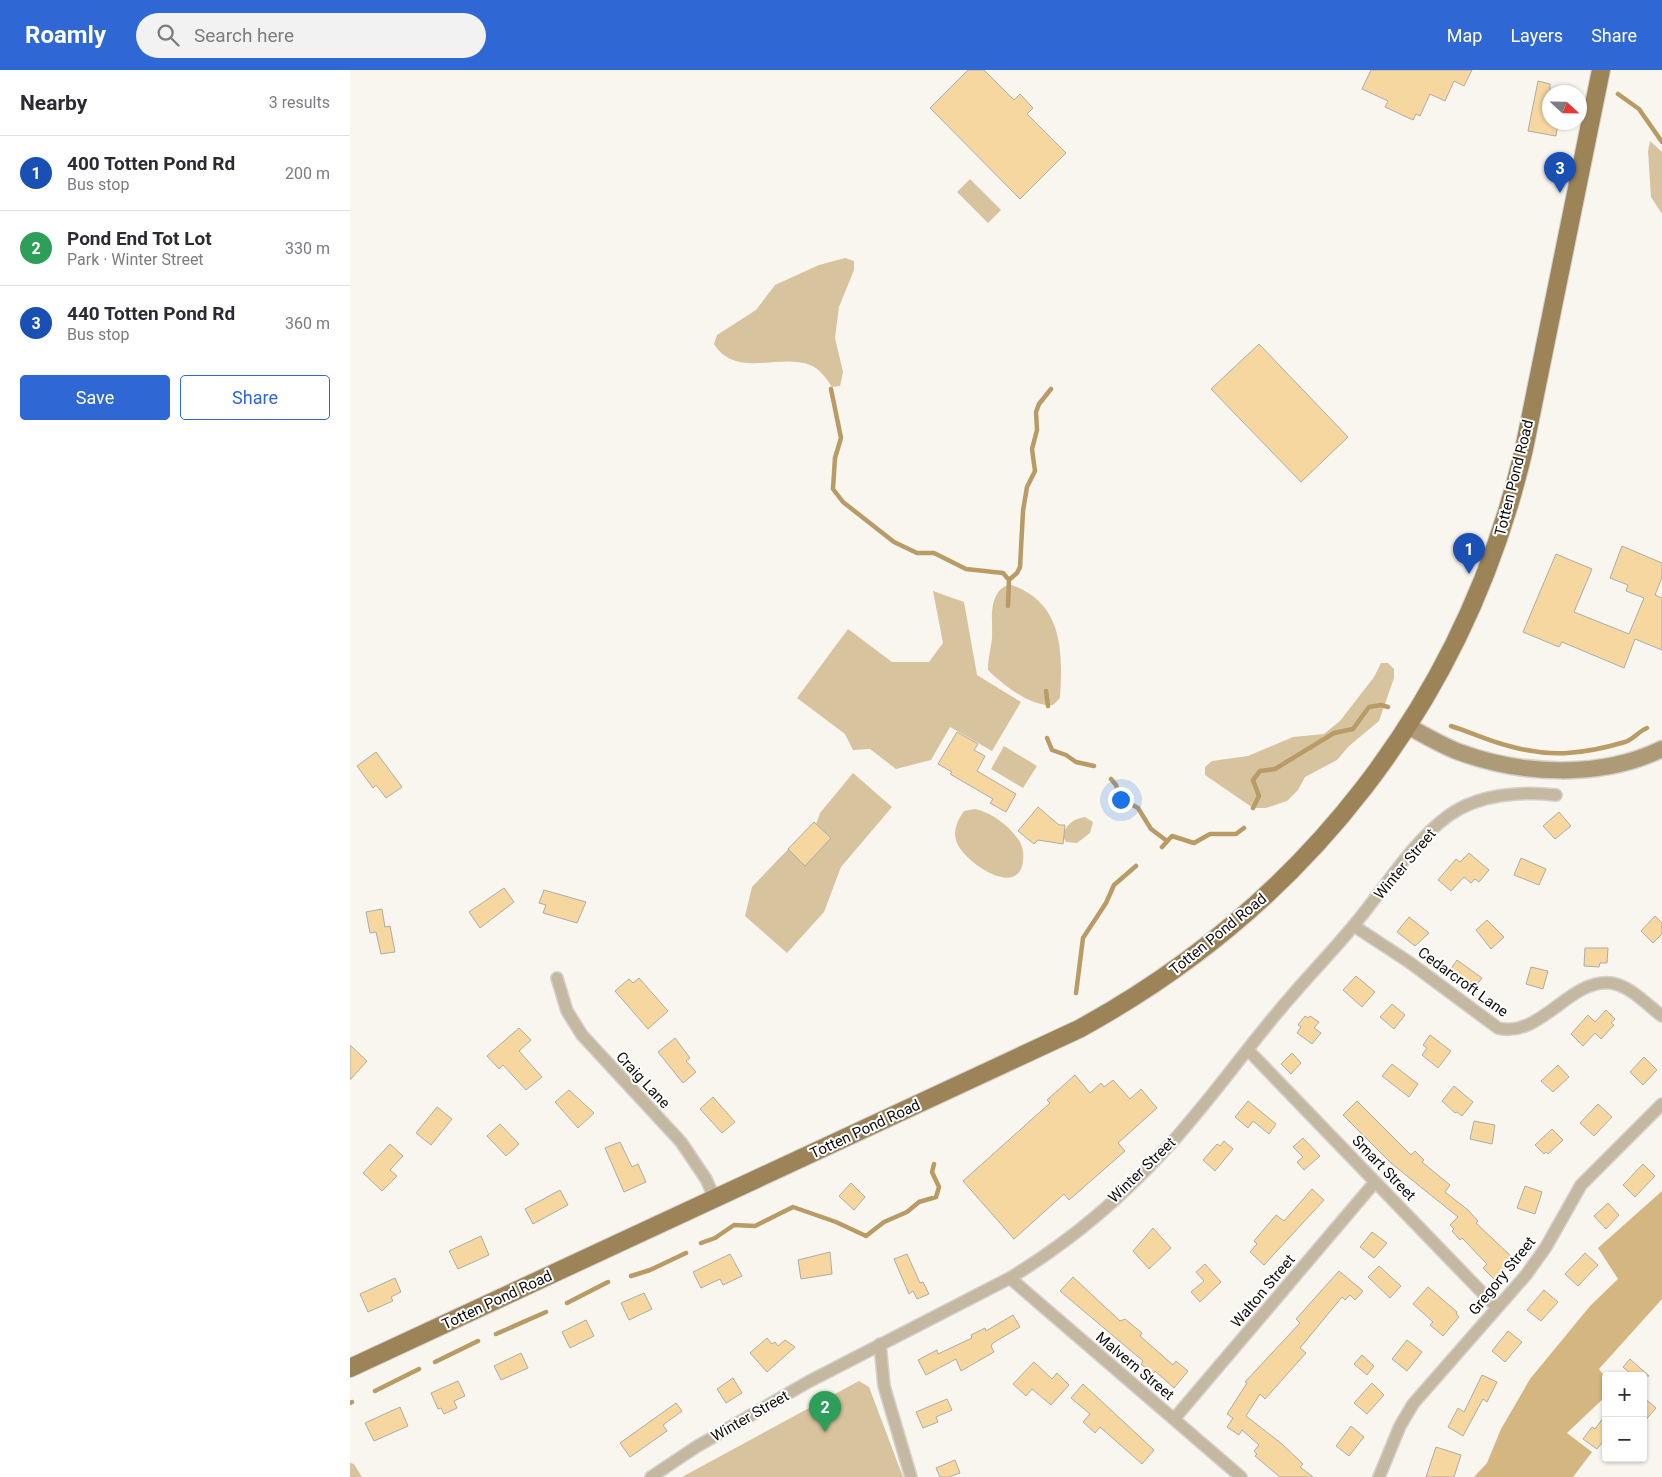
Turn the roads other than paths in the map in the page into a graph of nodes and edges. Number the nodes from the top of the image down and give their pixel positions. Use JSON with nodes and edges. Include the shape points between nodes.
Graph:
{"nodes":[{"id":1,"x":1601,"y":70,"type":"edge"},
{"id":2,"x":1408,"y":726,"type":"junction"},
{"id":3,"x":1662,"y":749,"type":"edge"},
{"id":4,"x":1556,"y":795,"type":"dead end"},
{"id":5,"x":1354,"y":926,"type":"junction"},
{"id":6,"x":557,"y":978,"type":"dead end"},
{"id":7,"x":1662,"y":1016,"type":"edge"},
{"id":8,"x":1248,"y":1050,"type":"junction"},
{"id":9,"x":1662,"y":1104,"type":"edge"},
{"id":10,"x":1375,"y":1182,"type":"junction"},
{"id":11,"x":715,"y":1199,"type":"junction"},
{"id":12,"x":1010,"y":1278,"type":"junction"},
{"id":13,"x":1497,"y":1308,"type":"junction"},
{"id":14,"x":880,"y":1344,"type":"junction"},
{"id":15,"x":350,"y":1368,"type":"edge"},
{"id":16,"x":1174,"y":1418,"type":"junction"},
{"id":17,"x":650,"y":1477,"type":"edge"},
{"id":18,"x":911,"y":1477,"type":"edge"},
{"id":19,"x":1241,"y":1477,"type":"edge"},
{"id":20,"x":1379,"y":1477,"type":"edge"}],
"edges":[{"from":1,"to":2,"type":"main road","name":"Totten Pond Road","via":[[1510,507],[1464,626]]},
{"from":2,"to":3,"type":"street","via":[[1445,746],[1475,757],[1542,769],[1598,769],[1636,760]]},
{"from":2,"to":11,"type":"main road","name":"Totten Pond Road","via":[[1352,802],[1292,872],[1226,930],[1158,982],[1057,1040]]},
{"from":4,"to":5,"type":"street","name":"Winter Street","via":[[1532,792],[1503,795],[1449,816],[1430,832]]},
{"from":5,"to":7,"type":"street","name":"Cedarcroft Lane","via":[[1498,1028],[1510,1032],[1524,1027],[1578,992],[1599,984],[1612,983],[1628,989]]},
{"from":5,"to":8,"type":"street","name":"Winter Street","via":[[1288,999]]},
{"from":6,"to":11,"type":"street","name":"Craig Lane","via":[[567,1011],[582,1035],[681,1142],[706,1179]]},
{"from":8,"to":10,"type":"street","name":"Smart Street"},
{"from":8,"to":12,"type":"street","name":"Winter Street","via":[[1164,1151],[1129,1185],[1041,1260]]},
{"from":9,"to":13,"type":"street","name":"Gregory Street","via":[[1581,1185],[1546,1247],[1526,1276]]},
{"from":10,"to":13,"type":"street","name":"Smart Street"},
{"from":10,"to":16,"type":"street","name":"Walton Street"},
{"from":11,"to":15,"type":"main road","name":"Totten Pond Road"},
{"from":12,"to":14,"type":"street","name":"Winter Street"},
{"from":12,"to":16,"type":"street","name":"Malvern Street"},
{"from":13,"to":20,"type":"street","name":"Gregory Street","via":[[1413,1404]]},
{"from":14,"to":17,"type":"street","name":"Winter Street","via":[[696,1447]]},
{"from":14,"to":18,"type":"street","via":[[884,1386]]},
{"from":16,"to":19,"type":"street","name":"Malvern Street"}]}
